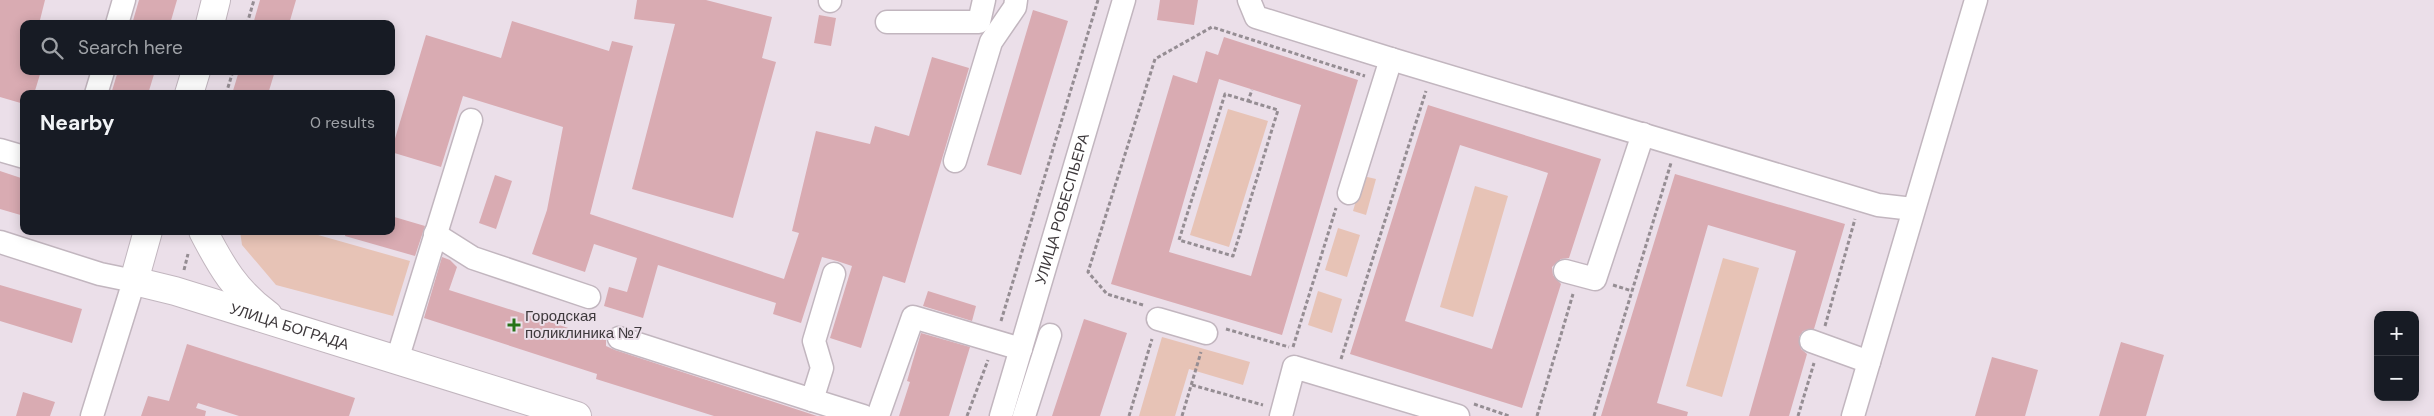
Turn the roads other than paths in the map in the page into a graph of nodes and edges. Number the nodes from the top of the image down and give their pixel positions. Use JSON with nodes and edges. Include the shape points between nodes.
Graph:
{"nodes":[{"id":1,"x":124,"y":0,"type":"edge"},
{"id":2,"x":216,"y":0,"type":"edge"},
{"id":3,"x":984,"y":0,"type":"edge"},
{"id":4,"x":1016,"y":0,"type":"edge"},
{"id":5,"x":1124,"y":0,"type":"edge"},
{"id":6,"x":1249,"y":0,"type":"edge"},
{"id":7,"x":1976,"y":0,"type":"edge"},
{"id":8,"x":118,"y":20,"type":"edge"},
{"id":9,"x":211,"y":20,"type":"edge"},
{"id":10,"x":887,"y":22,"type":"dead end"},
{"id":11,"x":1391,"y":60,"type":"junction"},
{"id":12,"x":102,"y":75,"type":"edge"},
{"id":13,"x":195,"y":75,"type":"edge"},
{"id":14,"x":97,"y":90,"type":"edge"},
{"id":15,"x":190,"y":90,"type":"edge"},
{"id":16,"x":471,"y":120,"type":"dead end"},
{"id":17,"x":1643,"y":134,"type":"junction"},
{"id":18,"x":0,"y":150,"type":"edge"},
{"id":19,"x":20,"y":156,"type":"edge"},
{"id":20,"x":955,"y":161,"type":"dead end"},
{"id":21,"x":1344,"y":198,"type":"road end"},
{"id":22,"x":1913,"y":209,"type":"junction"},
{"id":23,"x":435,"y":234,"type":"junction"},
{"id":24,"x":147,"y":235,"type":"edge"},
{"id":25,"x":197,"y":240,"type":"edge"},
{"id":26,"x":0,"y":242,"type":"edge"},
{"id":27,"x":1572,"y":273,"type":"road end"},
{"id":28,"x":834,"y":274,"type":"dead end"},
{"id":29,"x":134,"y":281,"type":"junction"},
{"id":30,"x":589,"y":297,"type":"dead end"},
{"id":31,"x":1158,"y":319,"type":"road end"},
{"id":32,"x":279,"y":324,"type":"junction"},
{"id":33,"x":1050,"y":334,"type":"dead end"},
{"id":34,"x":1206,"y":334,"type":"road end"},
{"id":35,"x":619,"y":338,"type":"dead end"},
{"id":36,"x":1815,"y":343,"type":"road end"},
{"id":37,"x":1021,"y":349,"type":"junction"},
{"id":38,"x":396,"y":360,"type":"junction"},
{"id":39,"x":1869,"y":362,"type":"junction"},
{"id":40,"x":812,"y":400,"type":"junction"},
{"id":41,"x":1270,"y":411,"type":"edge"},
{"id":42,"x":92,"y":416,"type":"edge"},
{"id":43,"x":577,"y":416,"type":"edge"},
{"id":44,"x":862,"y":416,"type":"edge"},
{"id":45,"x":878,"y":416,"type":"edge"},
{"id":46,"x":1000,"y":416,"type":"edge"},
{"id":47,"x":1024,"y":416,"type":"edge"},
{"id":48,"x":1458,"y":416,"type":"edge"},
{"id":49,"x":1852,"y":416,"type":"edge"}],
"edges":[{"from":1,"to":8,"type":"street"},
{"from":2,"to":9,"type":"main road"},
{"from":3,"to":10,"type":"street","via":[[979,22]]},
{"from":4,"to":20,"type":"street","via":[[1015,7],[991,42]]},
{"from":5,"to":37,"type":"street","name":"УЛИЦА РОБЕСПЬЕРА"},
{"from":6,"to":11,"type":"street","via":[[1256,17]]},
{"from":7,"to":22,"type":"street"},
{"from":11,"to":17,"type":"street"},
{"from":11,"to":21,"type":"street"},
{"from":12,"to":14,"type":"street"},
{"from":13,"to":15,"type":"main road"},
{"from":16,"to":23,"type":"street"},
{"from":17,"to":22,"type":"street","via":[[1863,200]]},
{"from":17,"to":27,"type":"street","via":[[1595,279]]},
{"from":18,"to":19,"type":"street"},
{"from":22,"to":39,"type":"street"},
{"from":23,"to":30,"type":"street","via":[[473,258]]},
{"from":23,"to":38,"type":"street"},
{"from":24,"to":29,"type":"main road"},
{"from":25,"to":32,"type":"main road","via":[[241,293]]},
{"from":26,"to":29,"type":"street","name":"УЛИЦА БОГРАДА","via":[[100,274]]},
{"from":28,"to":40,"type":"street","via":[[814,340],[822,368]]},
{"from":29,"to":32,"type":"main road","name":"УЛИЦА БОГРАДА"},
{"from":29,"to":42,"type":"street"},
{"from":31,"to":34,"type":"street"},
{"from":32,"to":38,"type":"main road","name":"УЛИЦА БОГРАДА"},
{"from":33,"to":47,"type":"street"},
{"from":35,"to":40,"type":"street"},
{"from":36,"to":39,"type":"street"},
{"from":37,"to":45,"type":"street","via":[[913,317]]},
{"from":37,"to":46,"type":"street","name":"УЛИЦА РОБЕСПЬЕРА"},
{"from":38,"to":43,"type":"main road","name":"УЛИЦА БОГРАДА"},
{"from":39,"to":49,"type":"street"},
{"from":40,"to":44,"type":"street"},
{"from":41,"to":48,"type":"street","via":[[1294,367]]}]}
